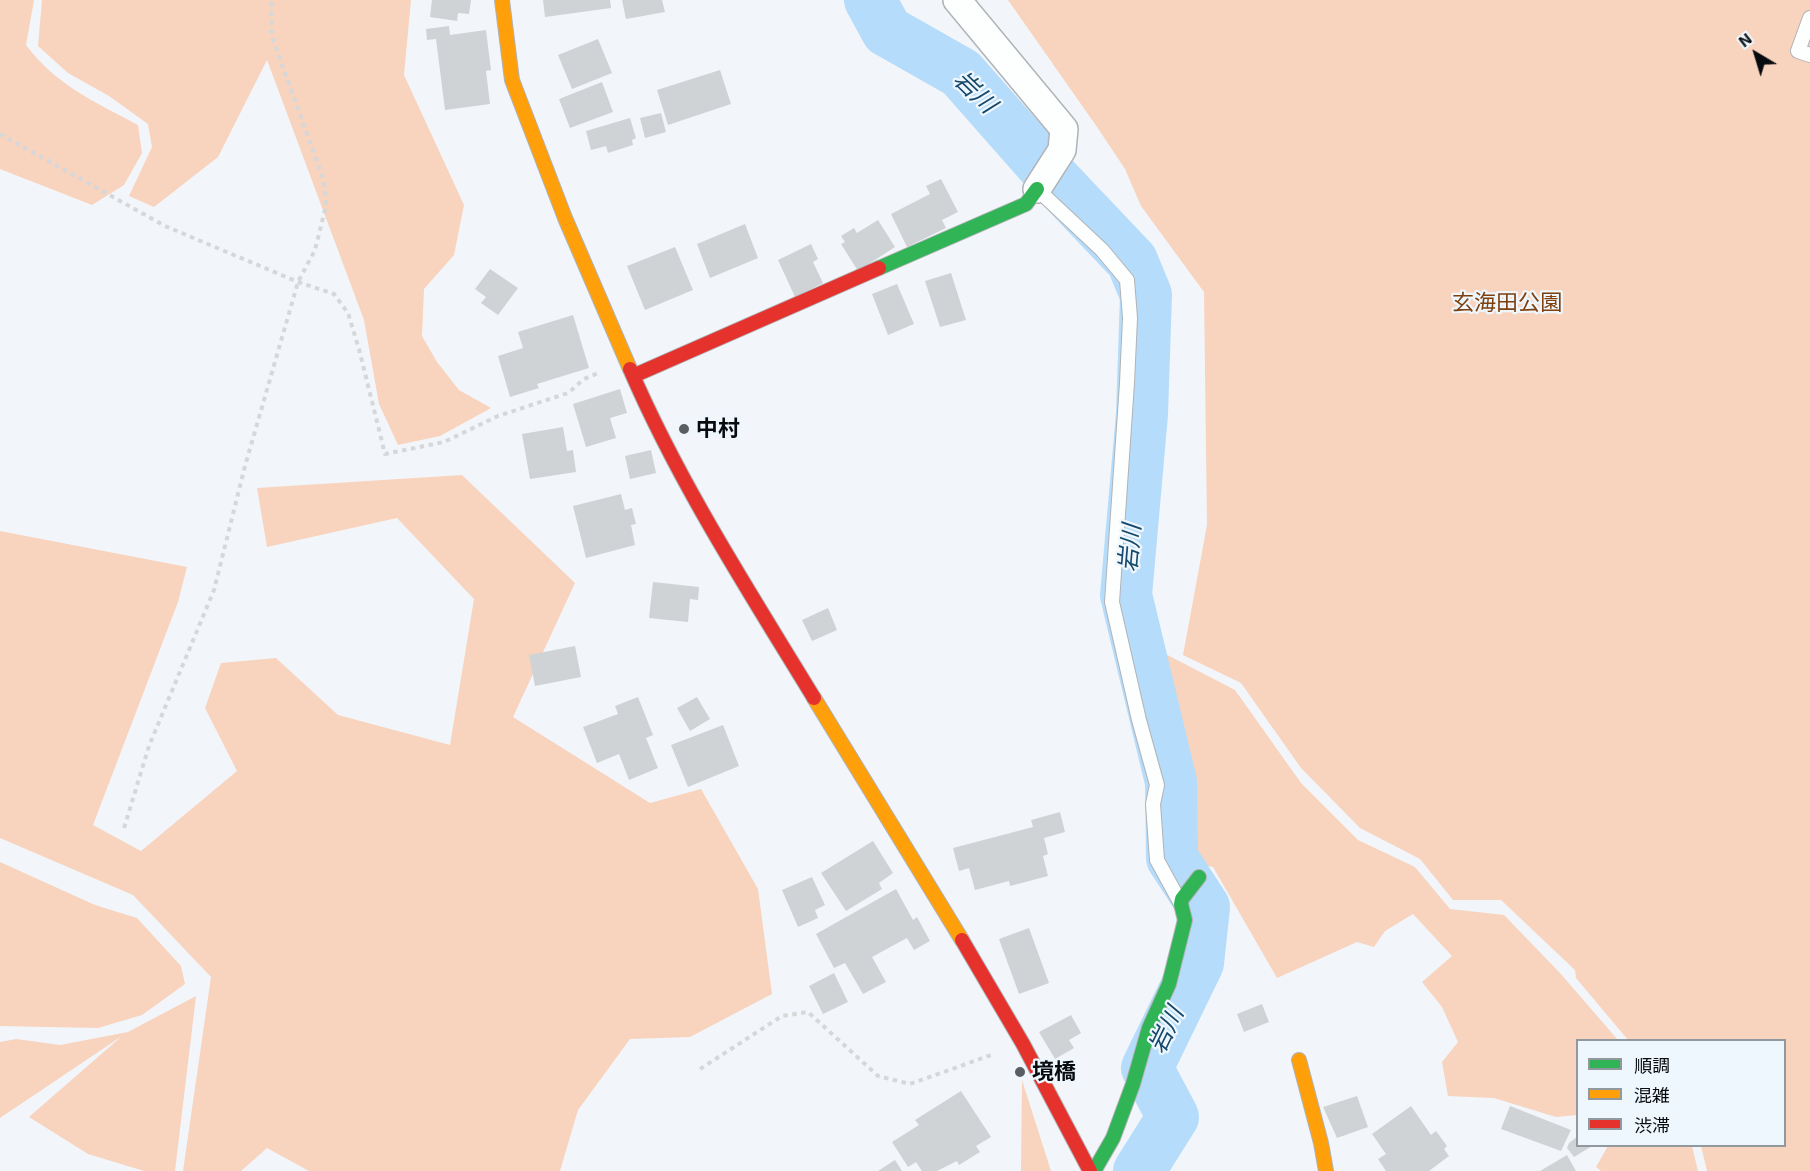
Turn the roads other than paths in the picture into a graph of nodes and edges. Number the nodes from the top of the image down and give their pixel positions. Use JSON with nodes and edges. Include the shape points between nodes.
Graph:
{"nodes":[{"id":1,"x":502,"y":0,"type":"edge"},
{"id":2,"x":957,"y":0,"type":"edge"},
{"id":3,"x":1810,"y":18,"type":"edge"},
{"id":4,"x":1810,"y":55,"type":"edge"},
{"id":5,"x":1037,"y":189,"type":"junction"},
{"id":6,"x":633,"y":376,"type":"junction"},
{"id":7,"x":1199,"y":877,"type":"dead end"},
{"id":8,"x":1181,"y":902,"type":"junction"},
{"id":9,"x":1299,"y":1060,"type":"dead end"},
{"id":10,"x":1092,"y":1171,"type":"edge"},
{"id":11,"x":1326,"y":1171,"type":"edge"}],
"edges":[{"from":1,"to":6,"type":"street","via":[[512,80]]},
{"from":2,"to":5,"type":"street","via":[[1064,129],[1062,150]]},
{"from":3,"to":4,"type":"lane","via":[[1798,51]]},
{"from":5,"to":6,"type":"street","via":[[1026,204]]},
{"from":5,"to":8,"type":"lane","via":[[1102,250],[1126,280],[1130,318],[1112,602],[1157,785],[1153,804],[1157,860]]},
{"from":6,"to":10,"type":"street","via":[[735,569],[975,961]]},
{"from":7,"to":8,"type":"street"},
{"from":8,"to":10,"type":"street","via":[[1185,920],[1169,984],[1149,1028],[1113,1138]]},
{"from":9,"to":11,"type":"street"}]}
